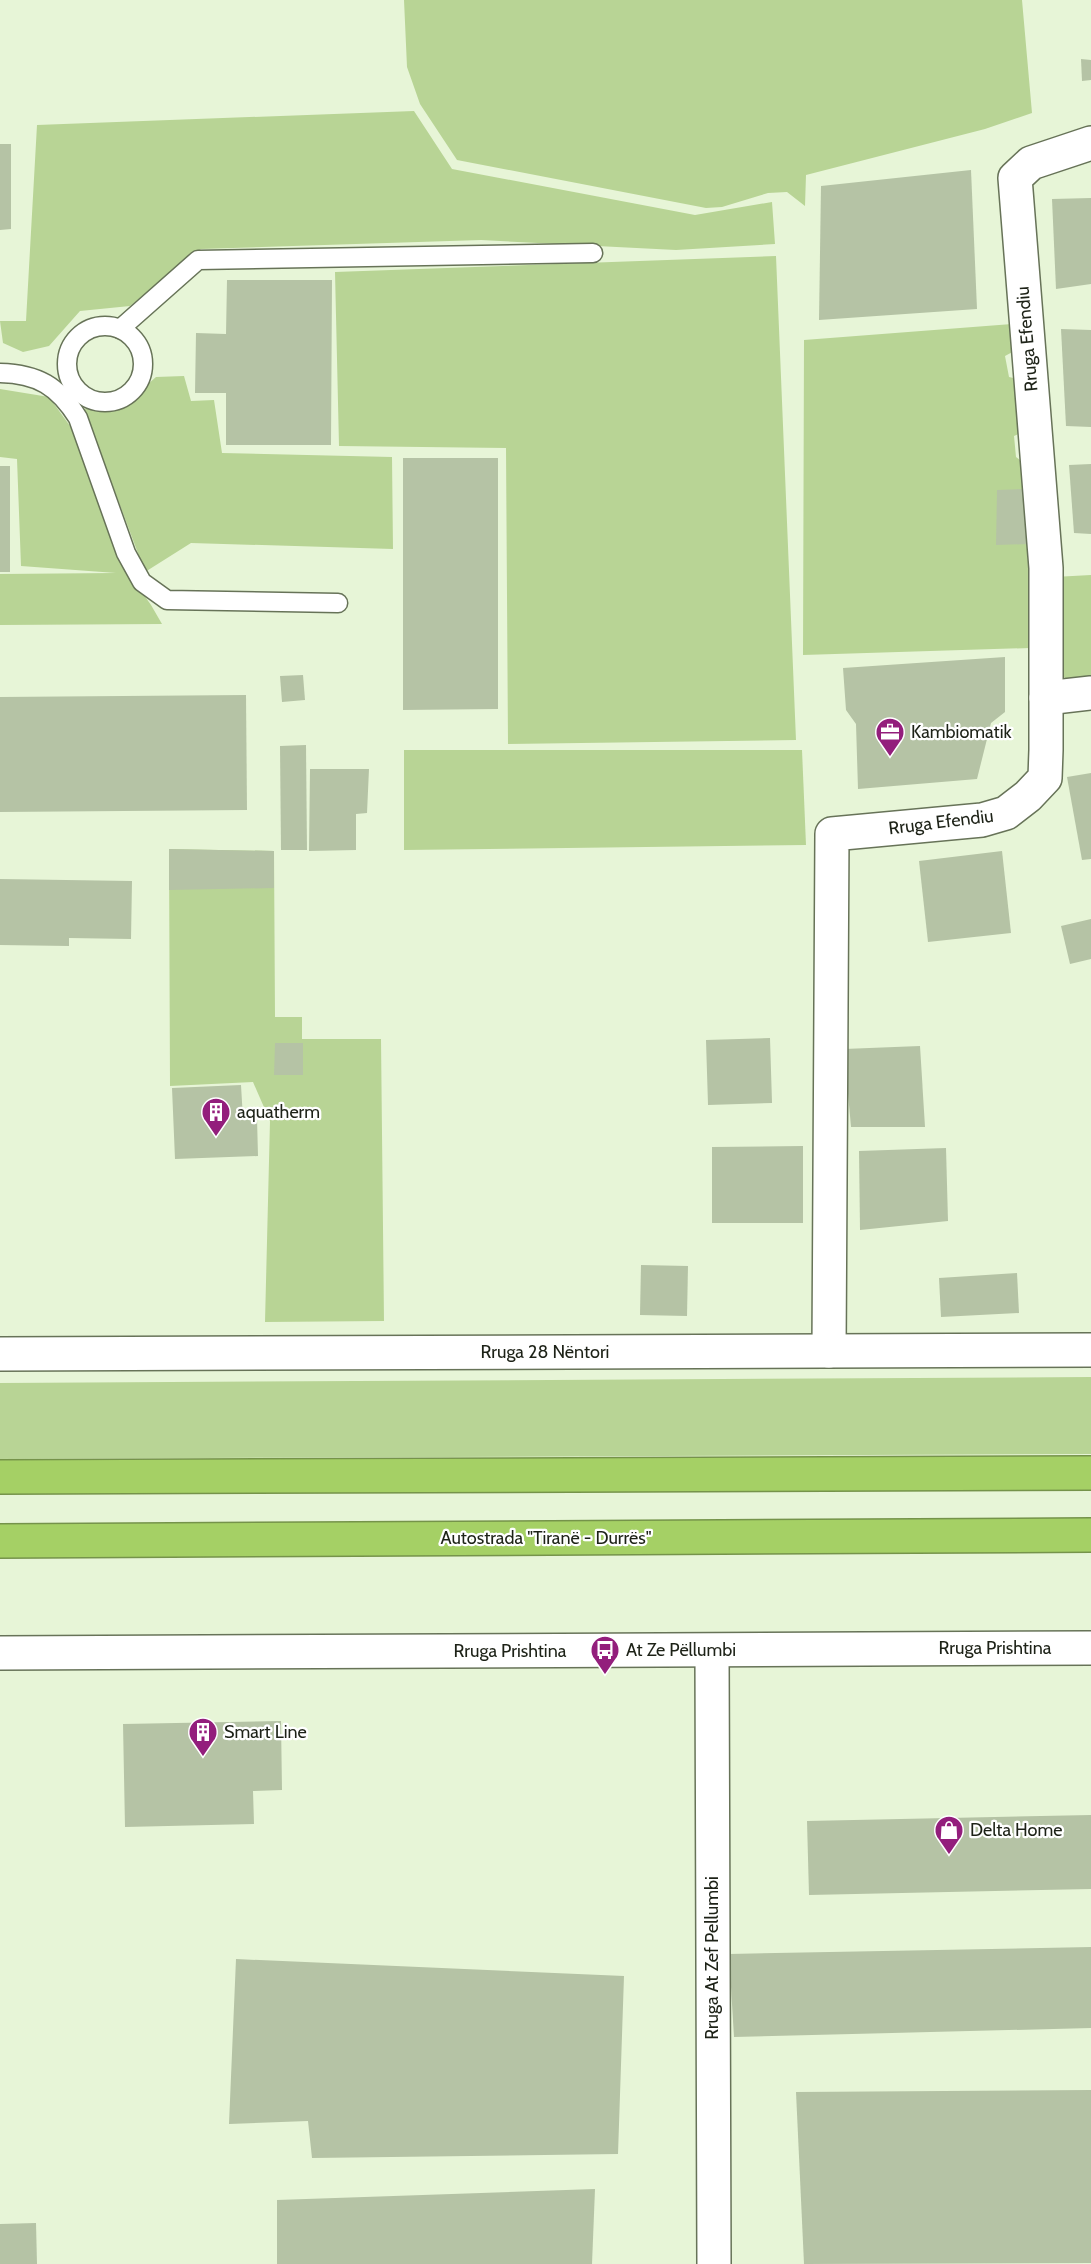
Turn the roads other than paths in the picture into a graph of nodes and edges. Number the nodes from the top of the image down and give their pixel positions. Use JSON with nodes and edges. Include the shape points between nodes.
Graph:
{"nodes":[{"id":1,"x":1091,"y":143,"type":"edge"},
{"id":2,"x":593,"y":253,"type":"dead end"},
{"id":3,"x":120,"y":329,"type":"junction"},
{"id":4,"x":0,"y":373,"type":"edge"},
{"id":5,"x":77,"y":401,"type":"junction"},
{"id":6,"x":338,"y":603,"type":"dead end"},
{"id":7,"x":1091,"y":693,"type":"edge"},
{"id":8,"x":1046,"y":698,"type":"junction"},
{"id":9,"x":830,"y":1350,"type":"junction"},
{"id":10,"x":1091,"y":1350,"type":"edge"},
{"id":11,"x":0,"y":1354,"type":"edge"},
{"id":12,"x":1091,"y":1473,"type":"edge"},
{"id":13,"x":0,"y":1477,"type":"edge"},
{"id":14,"x":1091,"y":1535,"type":"edge"},
{"id":15,"x":0,"y":1541,"type":"edge"},
{"id":16,"x":1091,"y":1648,"type":"edge"},
{"id":17,"x":712,"y":1651,"type":"junction"},
{"id":18,"x":0,"y":1653,"type":"edge"},
{"id":19,"x":714,"y":2264,"type":"edge"}],
"edges":[{"from":1,"to":8,"type":"main road","name":"Rruga Efendiu","via":[[1031,164],[1015,178],[1046,568]]},
{"from":2,"to":3,"type":"lane","via":[[198,260]]},
{"from":3,"to":5,"type":"lane","via":[[96,326],[75,339],[67,362]]},
{"from":3,"to":5,"type":"lane","via":[[139,346],[143,359],[137,384],[117,400]]},
{"from":4,"to":5,"type":"lane","via":[[44,381],[66,399]]},
{"from":5,"to":6,"type":"lane","via":[[78,418],[126,553],[142,582],[167,600]]},
{"from":7,"to":8,"type":"main road"},
{"from":8,"to":9,"type":"main road","name":"Rruga Efendiu","via":[[1045,778],[1006,813],[982,820],[832,834]]},
{"from":9,"to":10,"type":"main road","name":"Rruga 28 Nëntori"},
{"from":9,"to":11,"type":"main road","name":"Rruga 28 Nëntori"},
{"from":12,"to":13,"type":"highway"},
{"from":14,"to":15,"type":"highway","name":"Autostrada \"Tiranë - Durrës\""},
{"from":16,"to":17,"type":"main road","name":"Rruga Prishtina"},
{"from":17,"to":18,"type":"main road","name":"Rruga Prishtina"},
{"from":17,"to":19,"type":"main road","name":"Rruga At Zef Pellumbi"}]}
